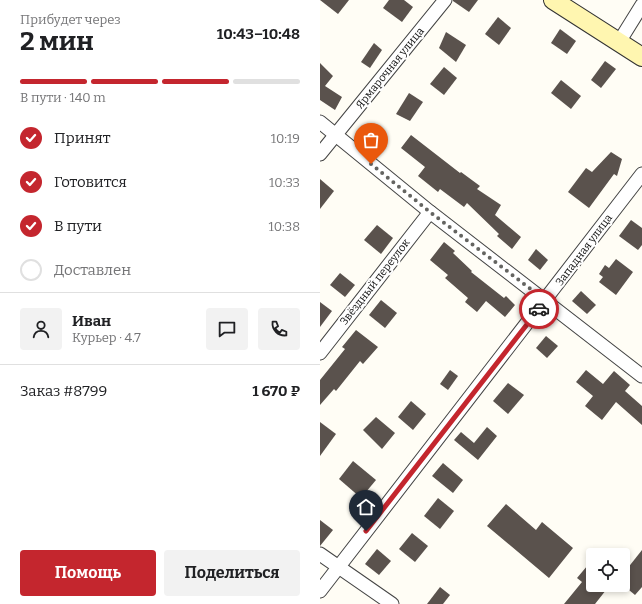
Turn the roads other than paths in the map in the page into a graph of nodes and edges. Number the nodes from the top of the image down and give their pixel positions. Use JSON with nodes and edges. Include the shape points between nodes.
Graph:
{"nodes":[{"id":1,"x":445,"y":0,"type":"edge"},
{"id":2,"x":553,"y":0,"type":"edge"},
{"id":3,"x":642,"y":5,"type":"edge"},
{"id":4,"x":620,"y":42,"type":"junction"},
{"id":5,"x":642,"y":56,"type":"edge"},
{"id":6,"x":320,"y":122,"type":"edge"},
{"id":7,"x":336,"y":135,"type":"junction"},
{"id":8,"x":320,"y":154,"type":"edge"},
{"id":9,"x":642,"y":174,"type":"edge"},
{"id":10,"x":430,"y":212,"type":"junction"},
{"id":11,"x":545,"y":300,"type":"junction"},
{"id":12,"x":320,"y":353,"type":"edge"},
{"id":13,"x":642,"y":376,"type":"edge"},
{"id":14,"x":320,"y":554,"type":"edge"},
{"id":15,"x":338,"y":567,"type":"junction"},
{"id":16,"x":320,"y":590,"type":"edge"},
{"id":17,"x":392,"y":604,"type":"edge"}],
"edges":[{"from":1,"to":7,"type":"street","name":"Ярмарочная улица"},
{"from":2,"to":4,"type":"street"},
{"from":3,"to":4,"type":"street"},
{"from":4,"to":5,"type":"street"},
{"from":6,"to":7,"type":"street"},
{"from":7,"to":8,"type":"street","name":"Ярмарочная улица"},
{"from":7,"to":10,"type":"street"},
{"from":9,"to":11,"type":"street","name":"Западная улица"},
{"from":10,"to":11,"type":"street"},
{"from":10,"to":12,"type":"street","name":"Звёздный переулок"},
{"from":11,"to":13,"type":"street"},
{"from":11,"to":15,"type":"street","name":"Западная улица"},
{"from":14,"to":15,"type":"street"},
{"from":15,"to":16,"type":"street","name":"Западная улица"},
{"from":15,"to":17,"type":"street"}]}
